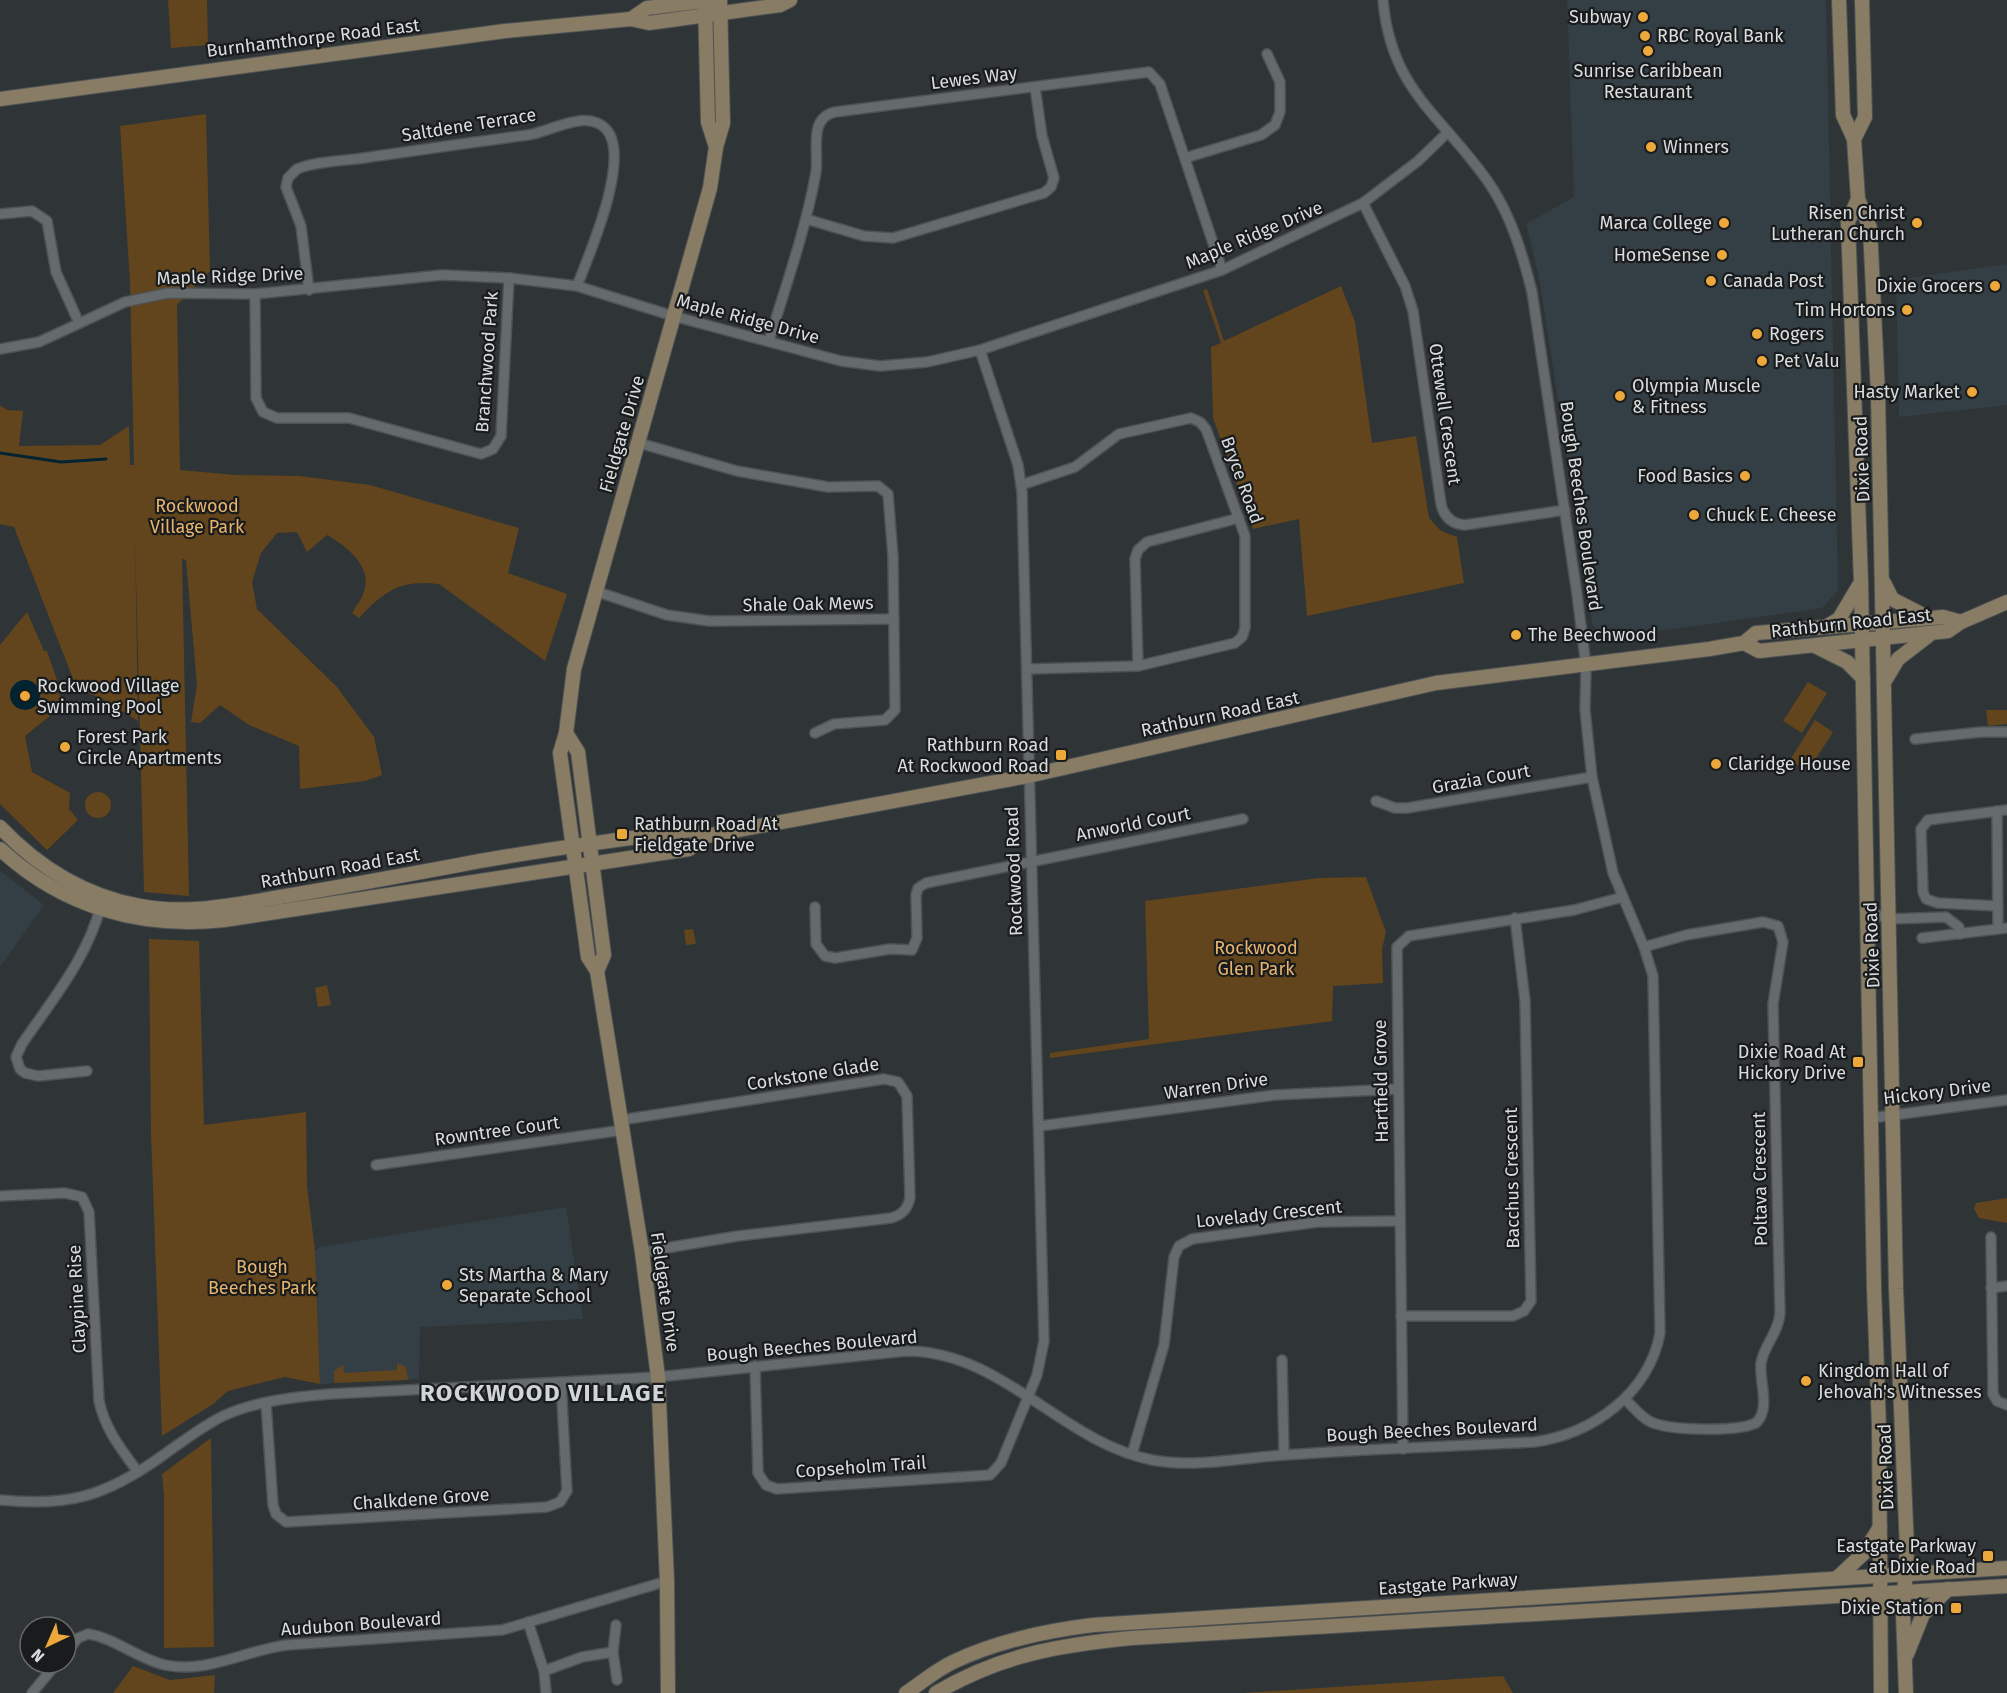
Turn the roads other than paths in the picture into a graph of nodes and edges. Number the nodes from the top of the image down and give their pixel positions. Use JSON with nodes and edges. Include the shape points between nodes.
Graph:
{"nodes":[{"id":1,"x":705,"y":0,"type":"edge"},
{"id":2,"x":712,"y":0,"type":"edge"},
{"id":3,"x":790,"y":0,"type":"edge"},
{"id":4,"x":1383,"y":0,"type":"edge"},
{"id":5,"x":1839,"y":0,"type":"edge"},
{"id":6,"x":1862,"y":0,"type":"edge"},
{"id":7,"x":721,"y":7,"type":"edge"},
{"id":8,"x":707,"y":16,"type":"junction"},
{"id":9,"x":631,"y":19,"type":"junction"},
{"id":10,"x":1267,"y":54,"type":"dead end"},
{"id":11,"x":1035,"y":87,"type":"junction"},
{"id":12,"x":0,"y":99,"type":"edge"},
{"id":13,"x":1448,"y":132,"type":"junction"},
{"id":14,"x":1854,"y":139,"type":"junction"},
{"id":15,"x":716,"y":147,"type":"junction"},
{"id":16,"x":1185,"y":158,"type":"junction"},
{"id":17,"x":1858,"y":199,"type":"junction"},
{"id":18,"x":1363,"y":203,"type":"junction"},
{"id":19,"x":0,"y":214,"type":"edge"},
{"id":20,"x":806,"y":219,"type":"junction"},
{"id":21,"x":1222,"y":270,"type":"junction"},
{"id":22,"x":509,"y":278,"type":"junction"},
{"id":23,"x":577,"y":286,"type":"junction"},
{"id":24,"x":309,"y":290,"type":"junction"},
{"id":25,"x":255,"y":294,"type":"junction"},
{"id":26,"x":673,"y":316,"type":"junction"},
{"id":27,"x":79,"y":323,"type":"junction"},
{"id":28,"x":769,"y":341,"type":"junction"},
{"id":29,"x":0,"y":349,"type":"edge"},
{"id":30,"x":980,"y":350,"type":"junction"},
{"id":31,"x":639,"y":443,"type":"junction"},
{"id":32,"x":1021,"y":485,"type":"junction"},
{"id":33,"x":1565,"y":510,"type":"junction"},
{"id":34,"x":1239,"y":518,"type":"junction"},
{"id":35,"x":1883,"y":581,"type":"junction"},
{"id":36,"x":1861,"y":582,"type":"junction"},
{"id":37,"x":595,"y":591,"type":"junction"},
{"id":38,"x":2007,"y":603,"type":"edge"},
{"id":39,"x":1930,"y":618,"type":"junction"},
{"id":40,"x":894,"y":619,"type":"junction"},
{"id":41,"x":1882,"y":621,"type":"junction"},
{"id":42,"x":1961,"y":622,"type":"junction"},
{"id":43,"x":1861,"y":623,"type":"junction"},
{"id":44,"x":1824,"y":626,"type":"junction"},
{"id":45,"x":1932,"y":633,"type":"junction"},
{"id":46,"x":1883,"y":638,"type":"junction"},
{"id":47,"x":1862,"y":640,"type":"junction"},
{"id":48,"x":1744,"y":643,"type":"junction"},
{"id":49,"x":1814,"y":646,"type":"junction"},
{"id":50,"x":1138,"y":666,"type":"junction"},
{"id":51,"x":1586,"y":666,"type":"junction"},
{"id":52,"x":1028,"y":669,"type":"junction"},
{"id":53,"x":1863,"y":678,"type":"junction"},
{"id":54,"x":1886,"y":680,"type":"junction"},
{"id":55,"x":2007,"y":732,"type":"edge"},
{"id":56,"x":566,"y":733,"type":"junction"},
{"id":57,"x":815,"y":733,"type":"dead end"},
{"id":58,"x":1916,"y":739,"type":"dead end"},
{"id":59,"x":1028,"y":776,"type":"junction"},
{"id":60,"x":1592,"y":777,"type":"junction"},
{"id":61,"x":1376,"y":801,"type":"dead end"},
{"id":62,"x":2002,"y":810,"type":"edge"},
{"id":63,"x":1243,"y":819,"type":"dead end"},
{"id":64,"x":0,"y":827,"type":"edge"},
{"id":65,"x":706,"y":836,"type":"junction"},
{"id":66,"x":589,"y":844,"type":"junction"},
{"id":67,"x":573,"y":846,"type":"junction"},
{"id":68,"x":0,"y":849,"type":"edge"},
{"id":69,"x":1030,"y":862,"type":"junction"},
{"id":70,"x":592,"y":865,"type":"junction"},
{"id":71,"x":576,"y":867,"type":"junction"},
{"id":72,"x":1623,"y":897,"type":"junction"},
{"id":73,"x":101,"y":903,"type":"junction"},
{"id":74,"x":1998,"y":906,"type":"junction"},
{"id":75,"x":815,"y":907,"type":"dead end"},
{"id":76,"x":1868,"y":912,"type":"junction"},
{"id":77,"x":1515,"y":918,"type":"junction"},
{"id":78,"x":1896,"y":918,"type":"junction"},
{"id":79,"x":2002,"y":928,"type":"edge"},
{"id":80,"x":1960,"y":934,"type":"junction"},
{"id":81,"x":1922,"y":938,"type":"dead end"},
{"id":82,"x":1644,"y":947,"type":"junction"},
{"id":83,"x":597,"y":971,"type":"junction"},
{"id":84,"x":87,"y":1071,"type":"dead end"},
{"id":85,"x":1398,"y":1089,"type":"junction"},
{"id":86,"x":2007,"y":1100,"type":"edge"},
{"id":87,"x":1894,"y":1115,"type":"junction"},
{"id":88,"x":1871,"y":1118,"type":"junction"},
{"id":89,"x":622,"y":1125,"type":"junction"},
{"id":90,"x":1040,"y":1126,"type":"junction"},
{"id":91,"x":376,"y":1165,"type":"dead end"},
{"id":92,"x":0,"y":1196,"type":"edge"},
{"id":93,"x":1399,"y":1221,"type":"junction"},
{"id":94,"x":1991,"y":1237,"type":"dead end"},
{"id":95,"x":642,"y":1252,"type":"junction"},
{"id":96,"x":2007,"y":1286,"type":"edge"},
{"id":97,"x":1991,"y":1288,"type":"junction"},
{"id":98,"x":1401,"y":1316,"type":"junction"},
{"id":99,"x":1282,"y":1360,"type":"dead end"},
{"id":100,"x":755,"y":1366,"type":"junction"},
{"id":101,"x":658,"y":1377,"type":"junction"},
{"id":102,"x":561,"y":1383,"type":"junction"},
{"id":103,"x":1028,"y":1395,"type":"junction"},
{"id":104,"x":1625,"y":1400,"type":"junction"},
{"id":105,"x":266,"y":1403,"type":"junction"},
{"id":106,"x":2007,"y":1405,"type":"edge"},
{"id":107,"x":1403,"y":1449,"type":"junction"},
{"id":108,"x":1132,"y":1454,"type":"junction"},
{"id":109,"x":1284,"y":1455,"type":"junction"},
{"id":110,"x":138,"y":1472,"type":"junction"},
{"id":111,"x":0,"y":1500,"type":"edge"},
{"id":112,"x":1881,"y":1525,"type":"junction"},
{"id":113,"x":2007,"y":1568,"type":"edge"},
{"id":114,"x":1905,"y":1574,"type":"junction"},
{"id":115,"x":1881,"y":1575,"type":"junction"},
{"id":116,"x":1837,"y":1578,"type":"junction"},
{"id":117,"x":667,"y":1581,"type":"junction"},
{"id":118,"x":2007,"y":1586,"type":"edge"},
{"id":119,"x":1948,"y":1589,"type":"junction"},
{"id":120,"x":1904,"y":1592,"type":"junction"},
{"id":121,"x":1880,"y":1594,"type":"junction"},
{"id":122,"x":528,"y":1622,"type":"junction"},
{"id":123,"x":616,"y":1625,"type":"dead end"},
{"id":124,"x":78,"y":1639,"type":"edge"},
{"id":125,"x":1907,"y":1644,"type":"junction"},
{"id":126,"x":613,"y":1652,"type":"junction"},
{"id":127,"x":544,"y":1671,"type":"junction"},
{"id":128,"x":47,"y":1675,"type":"edge"},
{"id":129,"x":617,"y":1680,"type":"dead end"},
{"id":130,"x":546,"y":1692,"type":"edge"},
{"id":131,"x":32,"y":1693,"type":"edge"},
{"id":132,"x":668,"y":1693,"type":"edge"},
{"id":133,"x":906,"y":1693,"type":"edge"},
{"id":134,"x":936,"y":1693,"type":"edge"},
{"id":135,"x":1881,"y":1693,"type":"edge"},
{"id":136,"x":1906,"y":1693,"type":"edge"}],
"edges":[{"from":1,"to":2,"type":"main road","name":"Burnhamthorpe Road East"},
{"from":1,"to":8,"type":"main road","name":"Fieldgate Drive"},
{"from":1,"to":9,"type":"main road","name":"Burnhamthorpe Road East","via":[[647,8]]},
{"from":3,"to":7,"type":"main road","name":"Burnhamthorpe Road East","via":[[780,6]]},
{"from":4,"to":13,"type":"street","name":"Bough Beeches Boulevard","via":[[1396,63]]},
{"from":5,"to":14,"type":"main road","name":"Dixie Road","via":[[1843,115]]},
{"from":6,"to":14,"type":"main road","name":"Dixie Road","via":[[1865,117]]},
{"from":7,"to":8,"type":"main road","name":"Burnhamthorpe Road East"},
{"from":7,"to":15,"type":"main road","name":"Fieldgate Drive","via":[[723,123]]},
{"from":8,"to":9,"type":"main road","name":"Burnhamthorpe Road East","via":[[649,23]]},
{"from":8,"to":15,"type":"main road","name":"Fieldgate Drive","via":[[708,122]]},
{"from":9,"to":12,"type":"main road","name":"Burnhamthorpe Road East","via":[[505,31]]},
{"from":10,"to":16,"type":"street","via":[[1280,82],[1280,112],[1275,125],[1261,135]]},
{"from":11,"to":16,"type":"street","name":"Lewes Way","via":[[1141,71],[1153,74]]},
{"from":11,"to":20,"type":"street","name":"Lewes Way","via":[[826,116],[818,125],[816,171]]},
{"from":11,"to":20,"type":"street","via":[[1042,136],[1053,173],[1051,187],[1044,193],[893,238],[864,236]]},
{"from":13,"to":18,"type":"street","name":"Maple Ridge Drive","via":[[1418,161]]},
{"from":13,"to":33,"type":"street","name":"Bough Beeches Boulevard","via":[[1493,189],[1520,249],[1532,292]]},
{"from":14,"to":17,"type":"main road","name":"Dixie Road"},
{"from":15,"to":26,"type":"main road","name":"Fieldgate Drive","via":[[710,188]]},
{"from":16,"to":21,"type":"street","name":"Lewes Way"},
{"from":17,"to":35,"type":"main road","name":"Dixie Road","via":[[1870,228]]},
{"from":17,"to":36,"type":"main road","name":"Dixie Road","via":[[1848,222]]},
{"from":18,"to":21,"type":"street","name":"Maple Ridge Drive"},
{"from":18,"to":33,"type":"street","name":"Ottewell Crescent","via":[[1405,286],[1413,311],[1443,512],[1454,523],[1465,525]]},
{"from":19,"to":27,"type":"street","via":[[32,211],[46,220],[56,272]]},
{"from":20,"to":28,"type":"street","name":"Lewes Way"},
{"from":21,"to":30,"type":"street","name":"Maple Ridge Drive"},
{"from":22,"to":23,"type":"street","name":"Maple Ridge Drive"},
{"from":22,"to":24,"type":"street","name":"Maple Ridge Drive","via":[[442,275]]},
{"from":22,"to":25,"type":"street","name":"Branchwood Park","via":[[501,436],[493,449],[481,454],[349,418],[277,418],[266,414],[256,395]]},
{"from":23,"to":24,"type":"street","name":"Saltdene Terrace","via":[[609,198],[614,161],[613,140],[606,128],[594,122],[572,122],[532,134],[297,169],[286,187],[301,226]]},
{"from":23,"to":26,"type":"street","name":"Maple Ridge Drive"},
{"from":24,"to":25,"type":"street","name":"Maple Ridge Drive"},
{"from":25,"to":27,"type":"street","name":"Maple Ridge Drive","via":[[168,292],[125,302]]},
{"from":26,"to":28,"type":"street","name":"Maple Ridge Drive"},
{"from":26,"to":31,"type":"main road","name":"Fieldgate Drive"},
{"from":27,"to":29,"type":"street","name":"Maple Ridge Drive","via":[[33,344]]},
{"from":28,"to":30,"type":"street","name":"Maple Ridge Drive","via":[[841,361],[880,366],[927,362]]},
{"from":30,"to":32,"type":"street","name":"Rockwood Road"},
{"from":31,"to":37,"type":"main road","name":"Fieldgate Drive"},
{"from":31,"to":40,"type":"street","name":"Shale Oak Mews","via":[[737,471],[809,485],[882,487],[890,500]]},
{"from":32,"to":34,"type":"street","name":"Bryce Road","via":[[1075,467],[1119,434],[1191,417],[1206,429]]},
{"from":32,"to":52,"type":"street","name":"Rockwood Road"},
{"from":33,"to":51,"type":"street","name":"Bough Beeches Boulevard"},
{"from":34,"to":50,"type":"street","via":[[1147,542],[1138,550]]},
{"from":34,"to":50,"type":"street","name":"Bryce Road","via":[[1245,541],[1246,623],[1242,637],[1230,645]]},
{"from":35,"to":39,"type":"main road","via":[[1892,599]]},
{"from":35,"to":41,"type":"main road","name":"Dixie Road"},
{"from":36,"to":43,"type":"main road","name":"Dixie Road"},
{"from":36,"to":44,"type":"main road","via":[[1839,619]]},
{"from":37,"to":40,"type":"street","name":"Shale Oak Mews","via":[[667,615],[709,621]]},
{"from":37,"to":56,"type":"main road","name":"Fieldgate Drive","via":[[574,669]]},
{"from":38,"to":42,"type":"main road","name":"Rathburn Road East"},
{"from":39,"to":41,"type":"main road","name":"Rathburn Road East"},
{"from":39,"to":42,"type":"main road","name":"Rathburn Road East","via":[[1943,616]]},
{"from":40,"to":57,"type":"street","via":[[892,716],[884,721],[834,724]]},
{"from":41,"to":43,"type":"main road","name":"Rathburn Road East"},
{"from":41,"to":46,"type":"main road","name":"Dixie Road"},
{"from":42,"to":45,"type":"main road","name":"Rathburn Road East","via":[[1948,631]]},
{"from":43,"to":44,"type":"main road","name":"Rathburn Road East"},
{"from":43,"to":47,"type":"main road","name":"Dixie Road"},
{"from":44,"to":48,"type":"main road","name":"Rathburn Road East","via":[[1755,633]]},
{"from":45,"to":46,"type":"main road","name":"Rathburn Road East"},
{"from":45,"to":54,"type":"main road","via":[[1898,659]]},
{"from":46,"to":47,"type":"main road","name":"Rathburn Road East"},
{"from":46,"to":54,"type":"main road","name":"Dixie Road"},
{"from":47,"to":49,"type":"main road","name":"Rathburn Road East"},
{"from":47,"to":53,"type":"main road","name":"Dixie Road"},
{"from":48,"to":49,"type":"main road","name":"Rathburn Road East","via":[[1759,651]]},
{"from":48,"to":51,"type":"main road","name":"Rathburn Road East"},
{"from":49,"to":53,"type":"main road","via":[[1847,662]]},
{"from":50,"to":52,"type":"street","name":"Bryce Road"},
{"from":51,"to":59,"type":"main road","name":"Rathburn Road East","via":[[1436,683]]},
{"from":51,"to":60,"type":"street","name":"Bough Beeches Boulevard"},
{"from":52,"to":59,"type":"street","name":"Rockwood Road"},
{"from":53,"to":76,"type":"main road","name":"Dixie Road"},
{"from":54,"to":78,"type":"main road","name":"Dixie Road","via":[[1887,852]]},
{"from":55,"to":58,"type":"street"},
{"from":56,"to":66,"type":"main road","name":"Fieldgate Drive","via":[[578,752]]},
{"from":56,"to":67,"type":"main road","name":"Fieldgate Drive","via":[[560,753]]},
{"from":59,"to":65,"type":"main road","name":"Rathburn Road East"},
{"from":59,"to":69,"type":"street","name":"Rockwood Road"},
{"from":60,"to":61,"type":"street","name":"Grazia Court","via":[[1407,808]]},
{"from":60,"to":72,"type":"street","name":"Bough Beeches Boulevard","via":[[1605,847]]},
{"from":62,"to":74,"type":"street"},
{"from":62,"to":74,"type":"street","via":[[1928,820],[1921,829],[1926,899]]},
{"from":63,"to":69,"type":"street","name":"Anworld Court"},
{"from":64,"to":73,"type":"main road","name":"Rathburn Road East","via":[[46,867]]},
{"from":65,"to":66,"type":"main road","name":"Rathburn Road East","via":[[689,830]]},
{"from":65,"to":70,"type":"main road","name":"Rathburn Road East","via":[[689,849]]},
{"from":66,"to":67,"type":"main road","name":"Rathburn Road East"},
{"from":66,"to":70,"type":"main road","name":"Fieldgate Drive"},
{"from":67,"to":71,"type":"main road","name":"Fieldgate Drive"},
{"from":67,"to":73,"type":"main road","name":"Rathburn Road East","via":[[213,908]]},
{"from":68,"to":73,"type":"main road","name":"Rathburn Road East","via":[[47,885]]},
{"from":69,"to":75,"type":"street","name":"Anworld Court","via":[[922,885],[915,895],[917,938],[912,950],[825,956],[816,944]]},
{"from":69,"to":90,"type":"street","name":"Rockwood Road"},
{"from":70,"to":71,"type":"main road","name":"Rathburn Road East"},
{"from":70,"to":83,"type":"main road","name":"Fieldgate Drive","via":[[604,955]]},
{"from":71,"to":73,"type":"main road","name":"Rathburn Road East","via":[[201,922],[143,921]]},
{"from":71,"to":83,"type":"main road","name":"Fieldgate Drive","via":[[588,957]]},
{"from":72,"to":77,"type":"street","name":"Hartfield Grove","via":[[1574,910]]},
{"from":72,"to":82,"type":"street","name":"Bough Beeches Boulevard"},
{"from":73,"to":84,"type":"street","via":[[83,953],[16,1057],[20,1069],[33,1076]]},
{"from":74,"to":79,"type":"street"},
{"from":76,"to":78,"type":"street"},
{"from":76,"to":88,"type":"main road","name":"Dixie Road"},
{"from":77,"to":85,"type":"street","name":"Hartfield Grove","via":[[1408,936],[1398,944]]},
{"from":77,"to":98,"type":"street","name":"Bacchus Crescent","via":[[1525,1001],[1531,1301],[1524,1311],[1513,1316]]},
{"from":78,"to":80,"type":"street","via":[[1946,917],[1959,927]]},
{"from":78,"to":87,"type":"main road","name":"Dixie Road"},
{"from":79,"to":80,"type":"street"},
{"from":80,"to":81,"type":"street"},
{"from":82,"to":104,"type":"street","name":"Bough Beeches Boulevard","via":[[1655,993],[1660,1333],[1653,1358]]},
{"from":82,"to":104,"type":"street","name":"Poltava Crescent","via":[[1763,921],[1774,923],[1782,933],[1773,1004],[1780,1313],[1762,1359],[1763,1413],[1756,1423],[1668,1428],[1650,1422]]},
{"from":83,"to":89,"type":"main road","name":"Fieldgate Drive"},
{"from":85,"to":90,"type":"street","name":"Warren Drive","via":[[1285,1094]]},
{"from":85,"to":93,"type":"street","name":"Hartfield Grove"},
{"from":86,"to":87,"type":"street","name":"Hickory Drive"},
{"from":87,"to":88,"type":"street","name":"Hickory Drive"},
{"from":87,"to":114,"type":"main road","name":"Dixie Road"},
{"from":88,"to":112,"type":"main road","name":"Dixie Road"},
{"from":89,"to":91,"type":"street","name":"Rowntree Court"},
{"from":89,"to":95,"type":"main road","name":"Fieldgate Drive"},
{"from":89,"to":95,"type":"street","name":"Corkstone Glade","via":[[884,1079],[898,1082],[907,1096],[910,1197],[900,1214]]},
{"from":90,"to":103,"type":"street","name":"Rockwood Road","via":[[1044,1341],[1041,1362]]},
{"from":92,"to":110,"type":"street","name":"Claypine Rise","via":[[65,1193],[82,1197],[89,1212],[99,1401],[107,1427]]},
{"from":93,"to":98,"type":"street","name":"Hartfield Grove"},
{"from":93,"to":108,"type":"street","name":"Lovelady Crescent","via":[[1318,1222],[1192,1239],[1181,1244],[1174,1257],[1161,1360]]},
{"from":94,"to":97,"type":"street"},
{"from":95,"to":101,"type":"main road","name":"Fieldgate Drive"},
{"from":96,"to":97,"type":"street"},
{"from":97,"to":106,"type":"street","via":[[1993,1394]]},
{"from":98,"to":107,"type":"street","name":"Hartfield Grove"},
{"from":99,"to":109,"type":"street"},
{"from":100,"to":101,"type":"street","name":"Bough Beeches Boulevard"},
{"from":100,"to":103,"type":"street","name":"Bough Beeches Boulevard","via":[[927,1352],[968,1362]]},
{"from":100,"to":103,"type":"street","name":"Copseholm Trail","via":[[758,1473],[766,1485],[777,1489],[990,1474],[1001,1463]]},
{"from":101,"to":102,"type":"street","name":"Bough Beeches Boulevard"},
{"from":101,"to":117,"type":"main road","name":"Fieldgate Drive"},
{"from":102,"to":105,"type":"street","name":"Bough Beeches Boulevard","via":[[330,1394]]},
{"from":102,"to":105,"type":"street","name":"Chalkdene Grove","via":[[567,1491],[560,1502],[547,1507],[286,1522],[276,1514],[273,1505]]},
{"from":103,"to":108,"type":"street","name":"Bough Beeches Boulevard","via":[[1095,1439]]},
{"from":104,"to":107,"type":"street","name":"Bough Beeches Boulevard","via":[[1586,1426],[1546,1441]]},
{"from":105,"to":110,"type":"street","name":"Bough Beeches Boulevard","via":[[244,1407],[216,1420]]},
{"from":107,"to":109,"type":"street","name":"Bough Beeches Boulevard"},
{"from":108,"to":109,"type":"street","name":"Bough Beeches Boulevard","via":[[1184,1462]]},
{"from":110,"to":111,"type":"street","name":"Bough Beeches Boulevard","via":[[105,1491],[77,1500],[38,1504]]},
{"from":112,"to":115,"type":"main road","name":"Dixie Road"},
{"from":112,"to":116,"type":"main road","via":[[1864,1553]]},
{"from":113,"to":114,"type":"main road","name":"Eastgate Parkway"},
{"from":114,"to":115,"type":"main road","name":"Eastgate Parkway"},
{"from":114,"to":120,"type":"main road","name":"Dixie Road"},
{"from":115,"to":116,"type":"main road","name":"Eastgate Parkway"},
{"from":115,"to":121,"type":"main road","name":"Dixie Road"},
{"from":116,"to":133,"type":"main road","name":"Eastgate Parkway","via":[[1093,1624],[1046,1631],[978,1652],[951,1662]]},
{"from":117,"to":122,"type":"street","name":"Audubon Boulevard"},
{"from":117,"to":132,"type":"main road","name":"Fieldgate Drive"},
{"from":118,"to":119,"type":"main road","name":"Eastgate Parkway"},
{"from":119,"to":120,"type":"main road","name":"Eastgate Parkway"},
{"from":119,"to":125,"type":"main road","via":[[1923,1614]]},
{"from":120,"to":121,"type":"main road","name":"Eastgate Parkway"},
{"from":120,"to":125,"type":"main road","name":"Dixie Road"},
{"from":121,"to":134,"type":"main road","name":"Eastgate Parkway","via":[[1064,1644],[988,1666]]},
{"from":121,"to":135,"type":"main road","name":"Dixie Road"},
{"from":122,"to":124,"type":"street","name":"Audubon Boulevard","via":[[486,1632],[273,1646],[197,1666],[153,1662],[88,1634]]},
{"from":122,"to":127,"type":"street"},
{"from":123,"to":126,"type":"street"},
{"from":125,"to":136,"type":"main road","name":"Dixie Road"},
{"from":126,"to":127,"type":"street","via":[[582,1657]]},
{"from":126,"to":129,"type":"street"},
{"from":127,"to":130,"type":"street"},
{"from":128,"to":131,"type":"street"}]}
